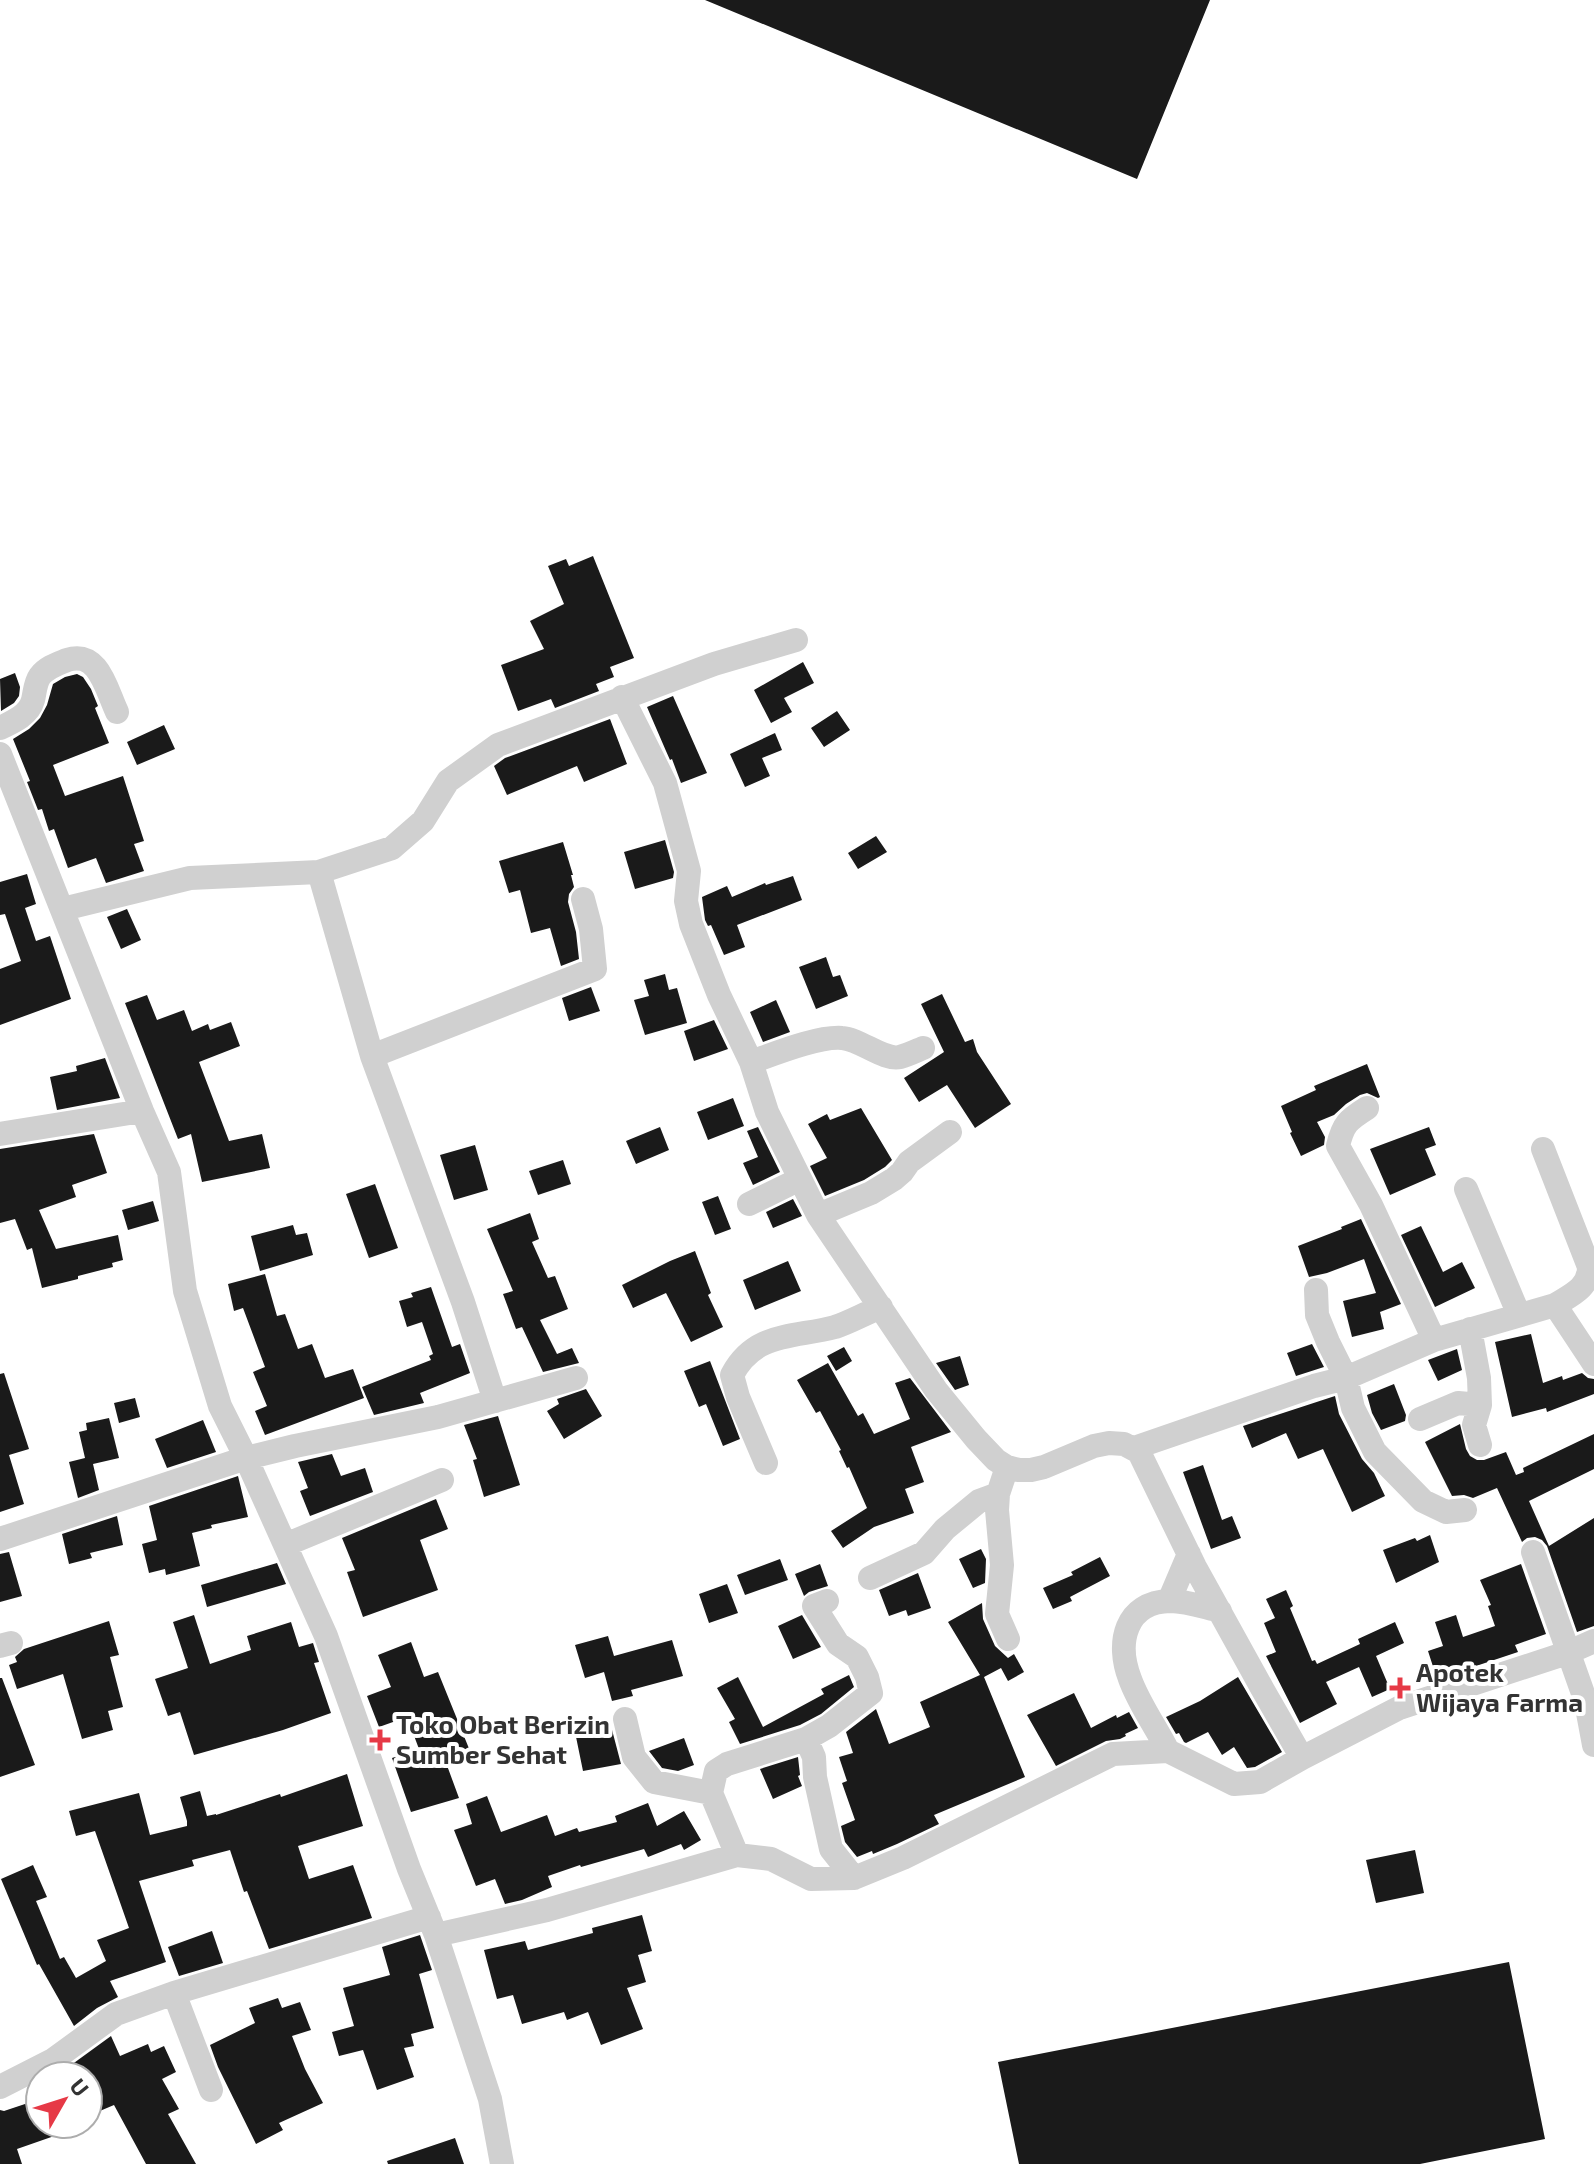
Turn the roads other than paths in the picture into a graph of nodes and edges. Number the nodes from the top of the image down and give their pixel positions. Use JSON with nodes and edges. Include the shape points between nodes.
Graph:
{"nodes":[{"id":1,"x":796,"y":640,"type":"dead end"},
{"id":2,"x":622,"y":697,"type":"junction"},
{"id":3,"x":117,"y":712,"type":"dead end"},
{"id":4,"x":0,"y":728,"type":"edge"},
{"id":5,"x":0,"y":754,"type":"edge"},
{"id":6,"x":319,"y":872,"type":"junction"},
{"id":7,"x":583,"y":899,"type":"dead end"},
{"id":8,"x":63,"y":909,"type":"junction"},
{"id":9,"x":923,"y":1048,"type":"dead end"},
{"id":10,"x":372,"y":1056,"type":"junction"},
{"id":11,"x":751,"y":1062,"type":"junction"},
{"id":12,"x":1367,"y":1108,"type":"dead end"},
{"id":13,"x":142,"y":1111,"type":"junction"},
{"id":14,"x":950,"y":1132,"type":"dead end"},
{"id":15,"x":0,"y":1134,"type":"edge"},
{"id":16,"x":1543,"y":1149,"type":"dead end"},
{"id":17,"x":800,"y":1179,"type":"junction"},
{"id":18,"x":1466,"y":1189,"type":"dead end"},
{"id":19,"x":749,"y":1204,"type":"dead end"},
{"id":20,"x":818,"y":1215,"type":"junction"},
{"id":21,"x":1316,"y":1290,"type":"dead end"},
{"id":22,"x":1555,"y":1305,"type":"junction"},
{"id":23,"x":881,"y":1307,"type":"junction"},
{"id":24,"x":1519,"y":1315,"type":"junction"},
{"id":25,"x":1470,"y":1329,"type":"junction"},
{"id":26,"x":1434,"y":1340,"type":"junction"},
{"id":27,"x":1594,"y":1364,"type":"edge"},
{"id":28,"x":576,"y":1378,"type":"dead end"},
{"id":29,"x":1346,"y":1378,"type":"junction"},
{"id":30,"x":495,"y":1401,"type":"junction"},
{"id":31,"x":1480,"y":1405,"type":"junction"},
{"id":32,"x":1420,"y":1419,"type":"dead end"},
{"id":33,"x":1480,"y":1445,"type":"dead end"},
{"id":34,"x":1134,"y":1448,"type":"junction"},
{"id":35,"x":246,"y":1458,"type":"junction"},
{"id":36,"x":766,"y":1463,"type":"dead end"},
{"id":37,"x":1007,"y":1467,"type":"junction"},
{"id":38,"x":442,"y":1480,"type":"dead end"},
{"id":39,"x":998,"y":1494,"type":"junction"},
{"id":40,"x":1465,"y":1510,"type":"dead end"},
{"id":41,"x":0,"y":1539,"type":"edge"},
{"id":42,"x":285,"y":1545,"type":"junction"},
{"id":43,"x":1533,"y":1552,"type":"dead end"},
{"id":44,"x":1189,"y":1554,"type":"junction"},
{"id":45,"x":870,"y":1578,"type":"dead end"},
{"id":46,"x":827,"y":1601,"type":"dead end"},
{"id":47,"x":1169,"y":1601,"type":"junction"},
{"id":48,"x":1220,"y":1611,"type":"junction"},
{"id":49,"x":1008,"y":1639,"type":"dead end"},
{"id":50,"x":1594,"y":1641,"type":"edge"},
{"id":51,"x":1567,"y":1653,"type":"junction"},
{"id":52,"x":625,"y":1719,"type":"dead end"},
{"id":53,"x":806,"y":1739,"type":"junction"},
{"id":54,"x":1594,"y":1745,"type":"edge"},
{"id":55,"x":1168,"y":1751,"type":"junction"},
{"id":56,"x":1302,"y":1758,"type":"junction"},
{"id":57,"x":711,"y":1793,"type":"junction"},
{"id":58,"x":737,"y":1855,"type":"junction"},
{"id":59,"x":854,"y":1878,"type":"junction"},
{"id":60,"x":432,"y":1926,"type":"junction"},
{"id":61,"x":174,"y":1993,"type":"junction"},
{"id":62,"x":1,"y":2083,"type":"edge"},
{"id":63,"x":211,"y":2090,"type":"dead end"},
{"id":64,"x":502,"y":2164,"type":"edge"}],
"edges":[{"from":1,"to":2,"type":"street"},
{"from":2,"to":6,"type":"street","via":[[498,745],[448,781],[423,821],[392,848]]},
{"from":2,"to":11,"type":"street","via":[[665,783],[689,871],[686,901],[691,924]]},
{"from":3,"to":4,"type":"street","via":[[96,667],[75,658],[44,671],[31,706]]},
{"from":5,"to":8,"type":"street"},
{"from":6,"to":8,"type":"street","via":[[190,878]]},
{"from":6,"to":10,"type":"street"},
{"from":7,"to":10,"type":"street","via":[[595,969]]},
{"from":8,"to":13,"type":"street"},
{"from":9,"to":11,"type":"street","via":[[897,1058],[838,1037]]},
{"from":10,"to":30,"type":"street"},
{"from":11,"to":17,"type":"street","via":[[767,1112]]},
{"from":12,"to":26,"type":"street","via":[[1342,1129],[1338,1146]]},
{"from":13,"to":15,"type":"street"},
{"from":13,"to":35,"type":"street","via":[[169,1172],[185,1291],[201,1347],[220,1406]]},
{"from":14,"to":20,"type":"street","via":[[894,1179]]},
{"from":16,"to":22,"type":"street","via":[[1589,1267],[1582,1288]]},
{"from":17,"to":19,"type":"street"},
{"from":17,"to":20,"type":"street"},
{"from":18,"to":24,"type":"street"},
{"from":20,"to":23,"type":"street"},
{"from":21,"to":29,"type":"street","via":[[1317,1315]]},
{"from":22,"to":24,"type":"street"},
{"from":22,"to":27,"type":"street"},
{"from":23,"to":36,"type":"street","via":[[834,1327],[765,1342],[736,1368],[732,1375],[738,1397]]},
{"from":23,"to":37,"type":"street","via":[[936,1390]]},
{"from":24,"to":25,"type":"street"},
{"from":25,"to":26,"type":"street"},
{"from":25,"to":31,"type":"street"},
{"from":26,"to":29,"type":"street"},
{"from":28,"to":30,"type":"street"},
{"from":29,"to":34,"type":"street"},
{"from":29,"to":40,"type":"street","via":[[1353,1408],[1375,1452],[1423,1501],[1446,1512]]},
{"from":30,"to":35,"type":"street"},
{"from":31,"to":32,"type":"street","via":[[1458,1403]]},
{"from":31,"to":33,"type":"street","via":[[1474,1425]]},
{"from":34,"to":37,"type":"street","via":[[1109,1443],[1044,1467]]},
{"from":34,"to":44,"type":"street"},
{"from":35,"to":41,"type":"street"},
{"from":35,"to":42,"type":"street"},
{"from":37,"to":39,"type":"street"},
{"from":38,"to":42,"type":"street"},
{"from":39,"to":45,"type":"street","via":[[979,1501],[924,1553]]},
{"from":39,"to":49,"type":"street","via":[[1002,1565],[997,1614]]},
{"from":42,"to":60,"type":"street","via":[[326,1636]]},
{"from":43,"to":51,"type":"street"},
{"from":44,"to":47,"type":"street"},
{"from":44,"to":48,"type":"street"},
{"from":46,"to":53,"type":"street","via":[[814,1606],[838,1644],[857,1657],[871,1693]]},
{"from":47,"to":48,"type":"street"},
{"from":47,"to":55,"type":"street","via":[[1137,1613],[1122,1652],[1130,1679]]},
{"from":48,"to":56,"type":"street"},
{"from":50,"to":51,"type":"street"},
{"from":51,"to":54,"type":"street","via":[[1586,1702]]},
{"from":51,"to":56,"type":"street","via":[[1399,1708]]},
{"from":52,"to":57,"type":"street","via":[[634,1757],[654,1782]]},
{"from":53,"to":57,"type":"street","via":[[727,1764],[716,1771]]},
{"from":53,"to":59,"type":"street","via":[[831,1849]]},
{"from":55,"to":56,"type":"street","via":[[1234,1784],[1260,1782]]},
{"from":55,"to":59,"type":"street","via":[[1113,1754]]},
{"from":57,"to":58,"type":"street"},
{"from":58,"to":59,"type":"street","via":[[771,1859],[811,1879]]},
{"from":58,"to":60,"type":"street","via":[[547,1910]]},
{"from":60,"to":61,"type":"street"},
{"from":60,"to":64,"type":"street","via":[[490,2099]]},
{"from":61,"to":62,"type":"street","via":[[116,2014],[53,2060]]},
{"from":61,"to":63,"type":"street"}]}
